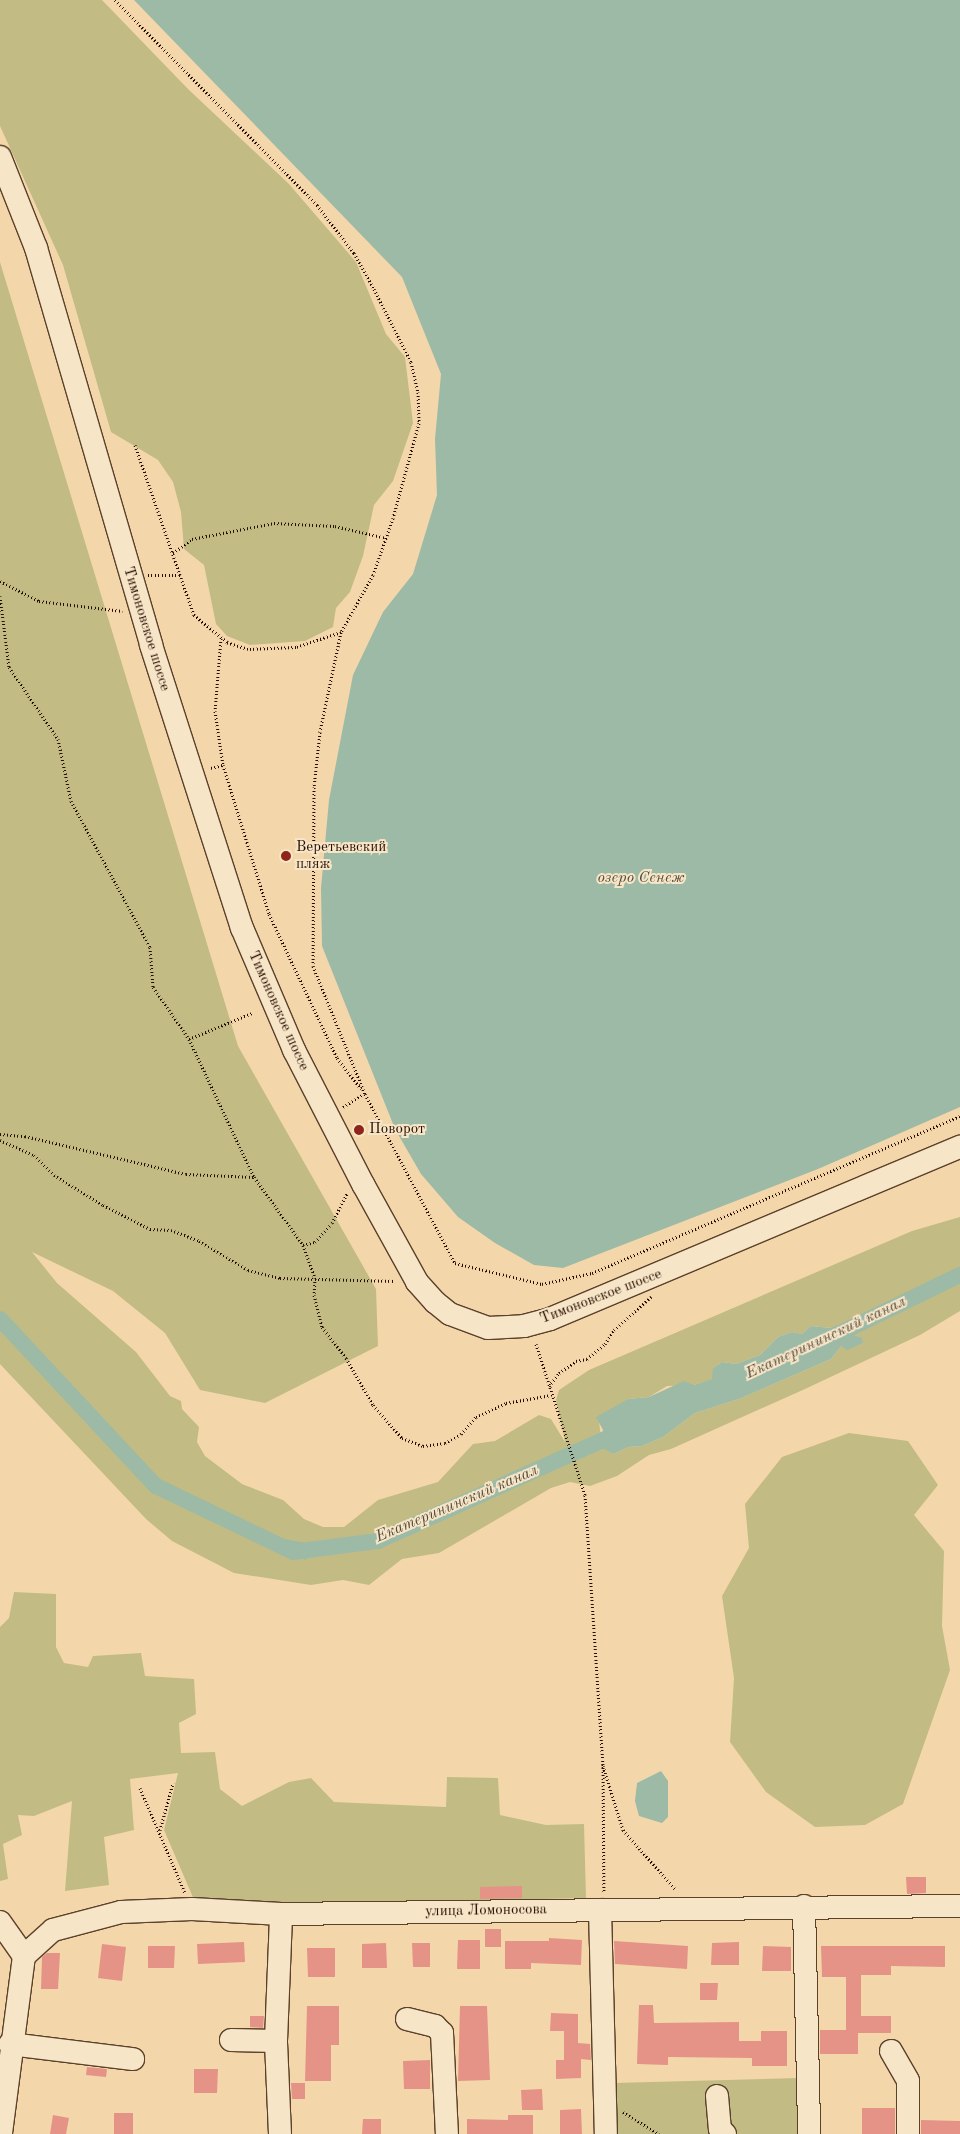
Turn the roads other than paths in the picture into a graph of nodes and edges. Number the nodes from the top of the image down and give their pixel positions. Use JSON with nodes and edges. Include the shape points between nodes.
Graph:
{"nodes":[{"id":1,"x":0,"y":157,"type":"edge"},
{"id":2,"x":960,"y":1148,"type":"edge"},
{"id":3,"x":804,"y":1906,"type":"junction"},
{"id":4,"x":960,"y":1906,"type":"edge"},
{"id":5,"x":600,"y":1910,"type":"junction"},
{"id":6,"x":281,"y":1914,"type":"junction"},
{"id":7,"x":4,"y":1933,"type":"edge"},
{"id":8,"x":24,"y":1956,"type":"junction"},
{"id":9,"x":407,"y":2019,"type":"dead end"},
{"id":10,"x":231,"y":2040,"type":"dead end"},
{"id":11,"x":276,"y":2041,"type":"junction"},
{"id":12,"x":10,"y":2044,"type":"junction"},
{"id":13,"x":891,"y":2051,"type":"dead end"},
{"id":14,"x":133,"y":2059,"type":"dead end"},
{"id":15,"x":717,"y":2096,"type":"dead end"},
{"id":16,"x":2,"y":2134,"type":"edge"},
{"id":17,"x":280,"y":2134,"type":"edge"},
{"id":18,"x":447,"y":2134,"type":"edge"},
{"id":19,"x":606,"y":2134,"type":"edge"},
{"id":20,"x":725,"y":2134,"type":"edge"},
{"id":21,"x":808,"y":2134,"type":"edge"},
{"id":22,"x":908,"y":2134,"type":"edge"}],
"edges":[{"from":1,"to":2,"type":"street","name":"Тимоновское шоссе","via":[[36,248],[141,613],[209,834],[274,1007],[362,1184],[417,1282],[450,1314],[488,1328],[524,1326],[550,1319],[668,1271]]},
{"from":3,"to":4,"type":"street","name":"улица Ломоносова"},
{"from":3,"to":5,"type":"street","name":"улица Ломоносова"},
{"from":3,"to":21,"type":"street"},
{"from":5,"to":6,"type":"street","name":"улица Ломоносова"},
{"from":5,"to":19,"type":"street"},
{"from":6,"to":8,"type":"street","name":"улица Ломоносова","via":[[192,1909],[121,1912],[53,1930]]},
{"from":6,"to":11,"type":"street"},
{"from":7,"to":8,"type":"street"},
{"from":8,"to":12,"type":"street"},
{"from":9,"to":18,"type":"street","via":[[436,2026],[442,2033]]},
{"from":10,"to":11,"type":"street"},
{"from":11,"to":17,"type":"street"},
{"from":12,"to":14,"type":"street"},
{"from":12,"to":16,"type":"street"},
{"from":13,"to":22,"type":"street","via":[[908,2081]]},
{"from":15,"to":20,"type":"street","via":[[720,2129]]}]}
